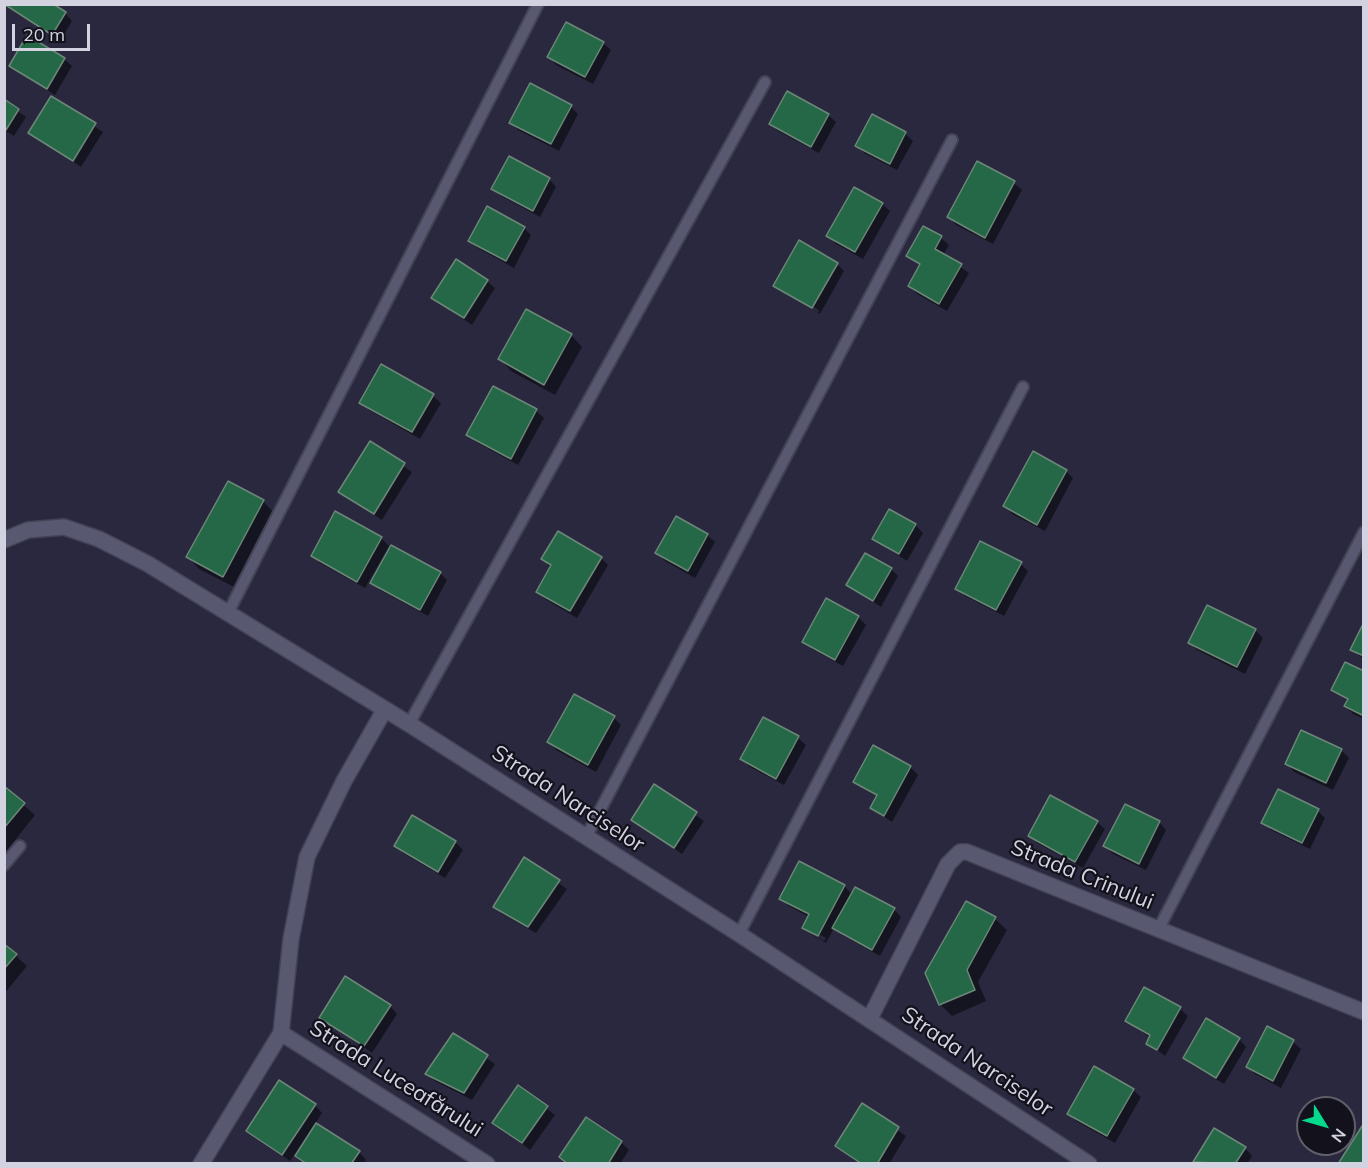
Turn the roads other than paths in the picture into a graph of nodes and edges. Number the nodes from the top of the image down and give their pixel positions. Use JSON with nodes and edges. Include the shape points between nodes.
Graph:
{"nodes":[{"id":1,"x":538,"y":4,"type":"edge"},
{"id":2,"x":765,"y":82,"type":"dead end"},
{"id":3,"x":952,"y":140,"type":"dead end"},
{"id":4,"x":1023,"y":387,"type":"dead end"},
{"id":5,"x":1364,"y":532,"type":"edge"},
{"id":6,"x":4,"y":540,"type":"edge"},
{"id":7,"x":228,"y":613,"type":"junction"},
{"id":8,"x":385,"y":709,"type":"junction"},
{"id":9,"x":409,"y":723,"type":"junction"},
{"id":10,"x":586,"y":837,"type":"junction"},
{"id":11,"x":20,"y":846,"type":"dead end"},
{"id":12,"x":4,"y":865,"type":"edge"},
{"id":13,"x":1158,"y":930,"type":"junction"},
{"id":14,"x":739,"y":934,"type":"junction"},
{"id":15,"x":1364,"y":1012,"type":"edge"},
{"id":16,"x":870,"y":1018,"type":"junction"},
{"id":17,"x":281,"y":1033,"type":"junction"},
{"id":18,"x":201,"y":1164,"type":"edge"},
{"id":19,"x":487,"y":1164,"type":"edge"},
{"id":20,"x":1089,"y":1164,"type":"edge"}],
"edges":[{"from":1,"to":7,"type":"lane"},
{"from":2,"to":9,"type":"lane"},
{"from":3,"to":10,"type":"lane"},
{"from":4,"to":14,"type":"lane"},
{"from":5,"to":13,"type":"lane"},
{"from":6,"to":7,"type":"street","name":"Strada Narciselor","via":[[28,530],[64,527],[99,539],[148,564]]},
{"from":7,"to":8,"type":"street","name":"Strada Narciselor"},
{"from":8,"to":9,"type":"street","name":"Strada Narciselor"},
{"from":8,"to":17,"type":"street","name":"Strada Luceafărului","via":[[307,857],[291,939]]},
{"from":9,"to":10,"type":"street","name":"Strada Narciselor"},
{"from":10,"to":14,"type":"street","name":"Strada Narciselor"},
{"from":11,"to":12,"type":"lane"},
{"from":13,"to":15,"type":"street","name":"Strada Crinului"},
{"from":13,"to":16,"type":"street","name":"Strada Crinului","via":[[960,852],[948,864]]},
{"from":14,"to":16,"type":"street","name":"Strada Narciselor"},
{"from":16,"to":20,"type":"street","name":"Strada Narciselor"},
{"from":17,"to":18,"type":"street","name":"Strada Luceafărului"},
{"from":17,"to":19,"type":"street","name":"Strada Luceafărului"}]}
